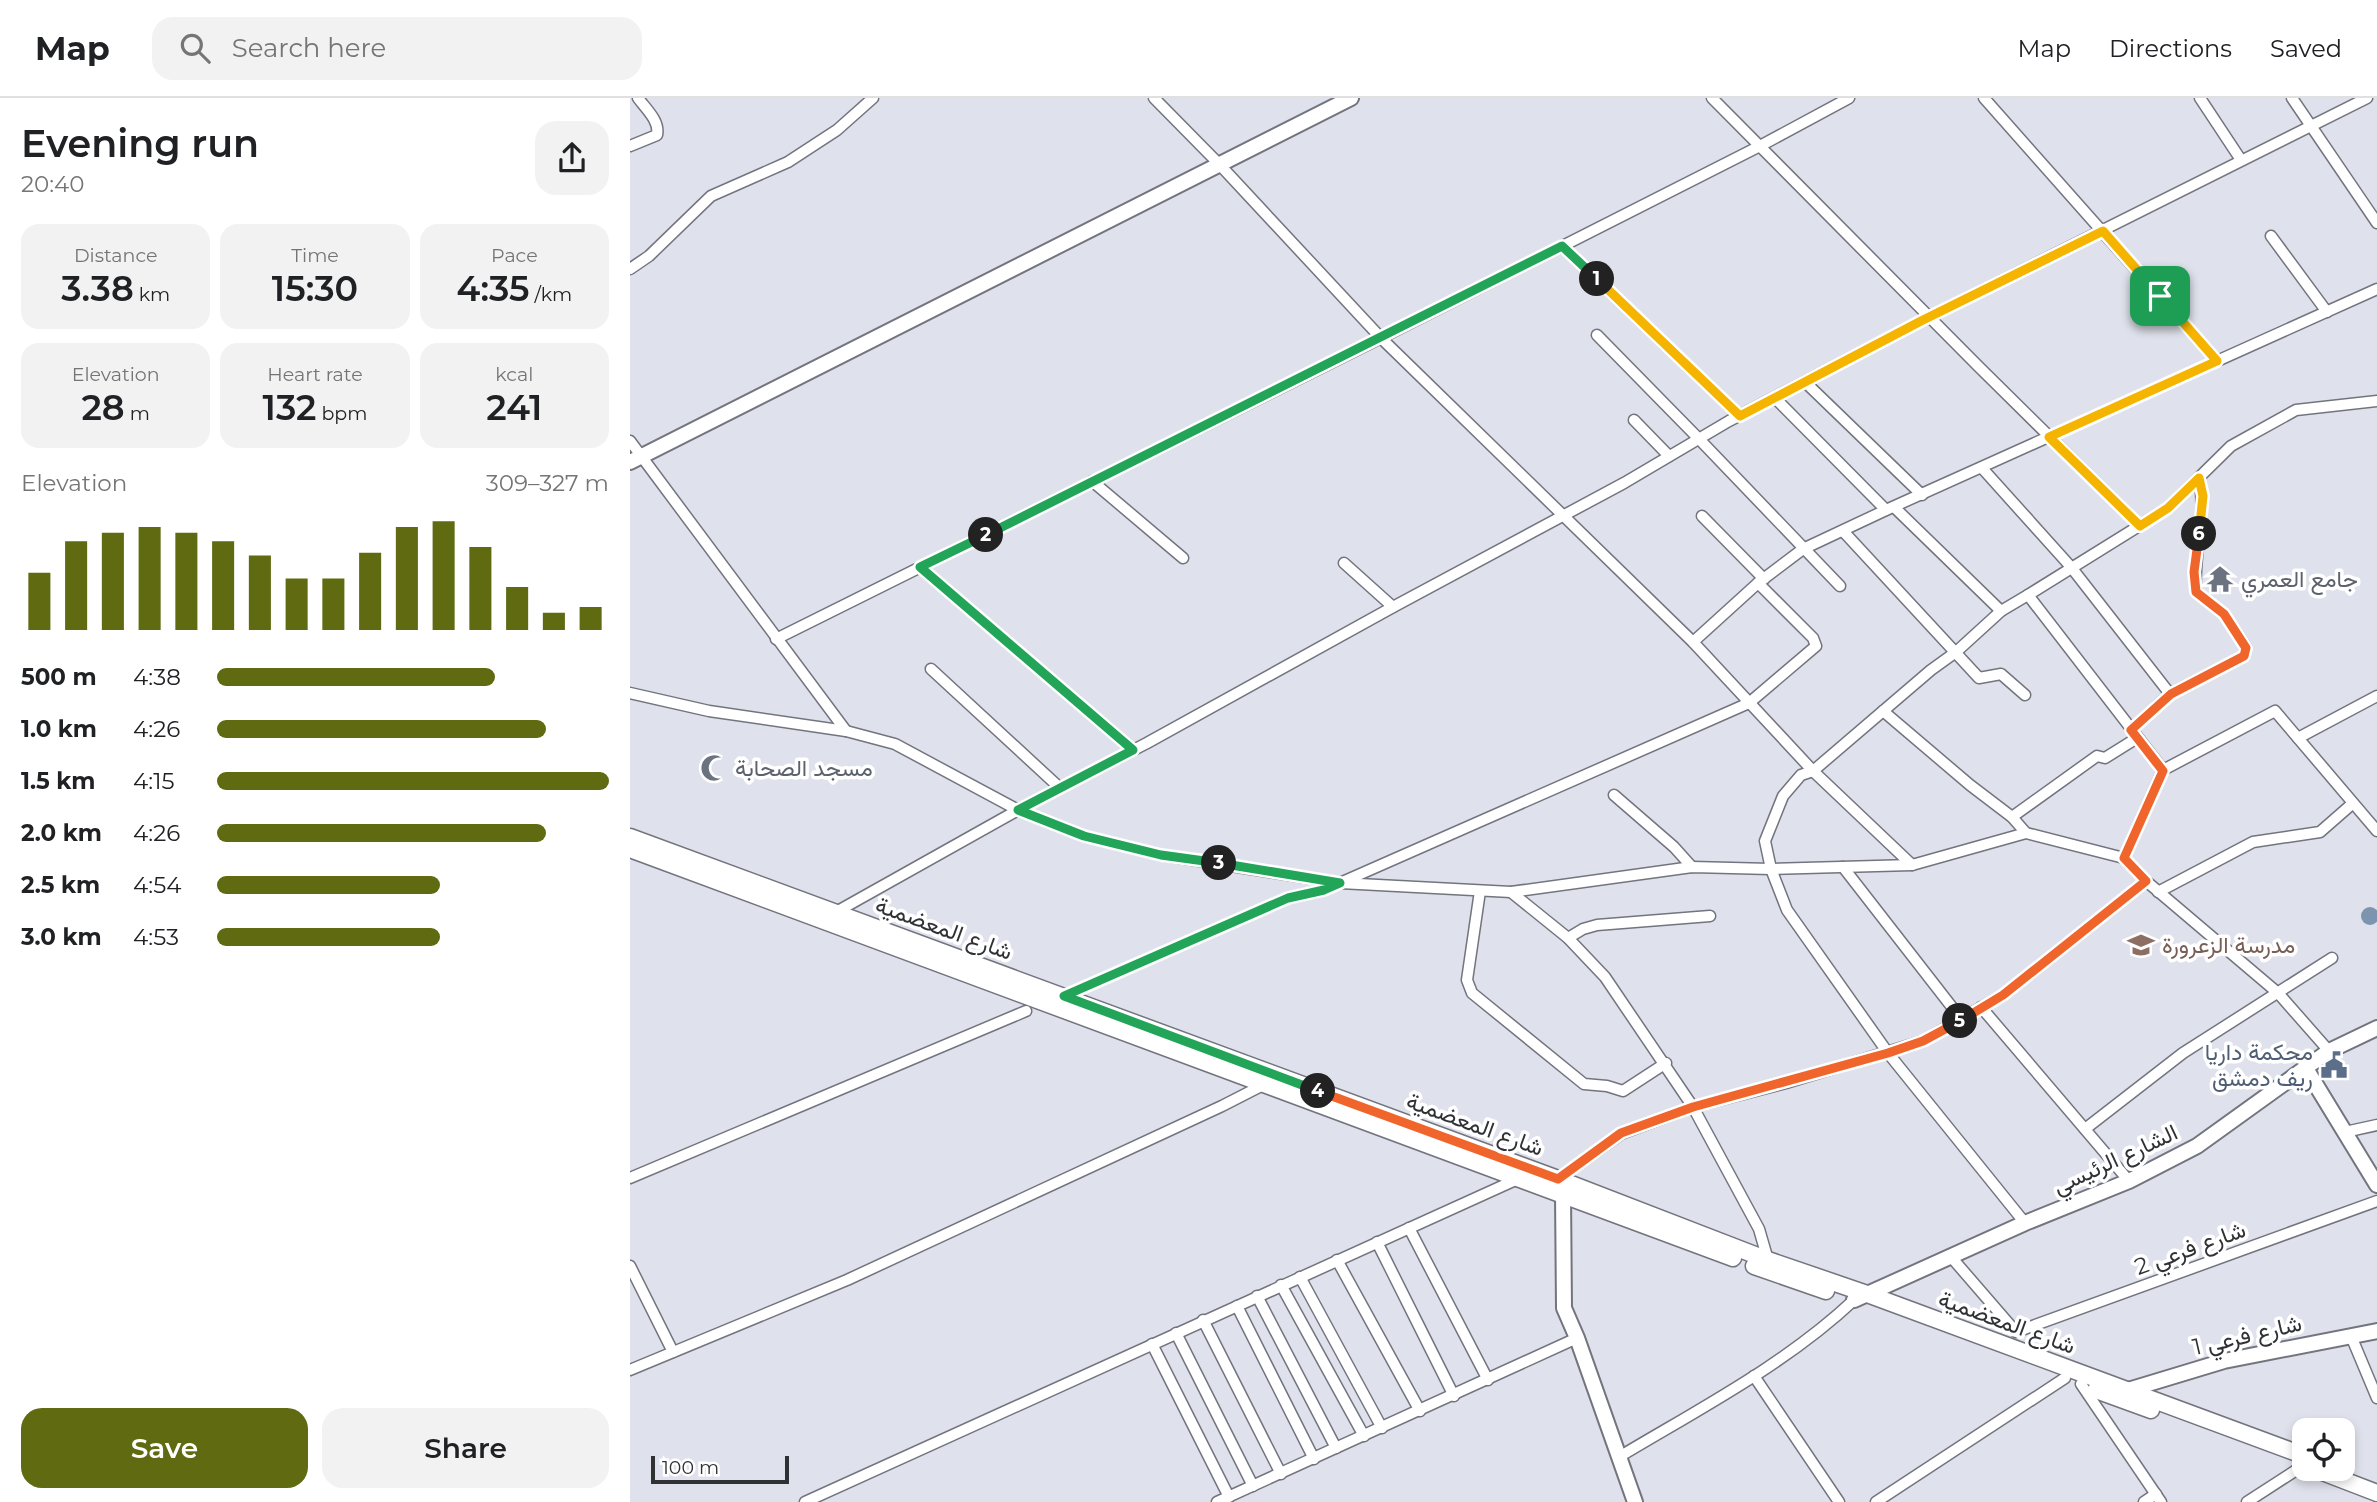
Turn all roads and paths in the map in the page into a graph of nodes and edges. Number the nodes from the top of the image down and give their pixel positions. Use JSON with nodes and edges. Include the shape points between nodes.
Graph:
{"nodes":[{"id":1,"x":638,"y":98,"type":"edge"},
{"id":2,"x":873,"y":98,"type":"edge"},
{"id":3,"x":1154,"y":98,"type":"edge"},
{"id":4,"x":1351,"y":98,"type":"edge"},
{"id":5,"x":1712,"y":98,"type":"edge"},
{"id":6,"x":1821,"y":98,"type":"edge"},
{"id":7,"x":1849,"y":98,"type":"edge"},
{"id":8,"x":1984,"y":98,"type":"edge"},
{"id":9,"x":2200,"y":98,"type":"edge"},
{"id":10,"x":2292,"y":98,"type":"edge"},
{"id":11,"x":2367,"y":98,"type":"edge"},
{"id":12,"x":1829,"y":108,"type":"junction"},
{"id":13,"x":2311,"y":126,"type":"junction"},
{"id":14,"x":630,"y":146,"type":"edge"},
{"id":15,"x":1760,"y":146,"type":"junction"},
{"id":16,"x":2241,"y":160,"type":"junction"},
{"id":17,"x":1220,"y":165,"type":"junction"},
{"id":18,"x":2377,"y":223,"type":"edge"},
{"id":19,"x":2103,"y":231,"type":"junction"},
{"id":20,"x":2271,"y":236,"type":"dead end"},
{"id":21,"x":1562,"y":246,"type":"junction"},
{"id":22,"x":630,"y":270,"type":"edge"},
{"id":23,"x":2377,"y":289,"type":"edge"},
{"id":24,"x":2327,"y":312,"type":"junction"},
{"id":25,"x":1930,"y":317,"type":"junction"},
{"id":26,"x":1597,"y":335,"type":"dead end"},
{"id":27,"x":1381,"y":338,"type":"junction"},
{"id":28,"x":2217,"y":361,"type":"junction"},
{"id":29,"x":1805,"y":383,"type":"junction"},
{"id":30,"x":1775,"y":398,"type":"junction"},
{"id":31,"x":2377,"y":401,"type":"edge"},
{"id":32,"x":1740,"y":416,"type":"junction"},
{"id":33,"x":1634,"y":420,"type":"dead end"},
{"id":34,"x":2049,"y":437,"type":"junction"},
{"id":35,"x":1700,"y":440,"type":"junction"},
{"id":36,"x":630,"y":441,"type":"edge"},
{"id":37,"x":1669,"y":456,"type":"junction"},
{"id":38,"x":635,"y":460,"type":"edge"},
{"id":39,"x":1982,"y":468,"type":"junction"},
{"id":40,"x":2199,"y":478,"type":"junction"},
{"id":41,"x":1093,"y":481,"type":"junction"},
{"id":42,"x":1922,"y":495,"type":"junction"},
{"id":43,"x":1890,"y":509,"type":"junction"},
{"id":44,"x":1563,"y":516,"type":"junction"},
{"id":45,"x":1702,"y":516,"type":"dead end"},
{"id":46,"x":2140,"y":526,"type":"junction"},
{"id":47,"x":1843,"y":531,"type":"junction"},
{"id":48,"x":1803,"y":550,"type":"junction"},
{"id":49,"x":1184,"y":558,"type":"dead end"},
{"id":50,"x":1344,"y":563,"type":"dead end"},
{"id":51,"x":920,"y":567,"type":"junction"},
{"id":52,"x":2071,"y":567,"type":"junction"},
{"id":53,"x":1761,"y":581,"type":"junction"},
{"id":54,"x":1840,"y":586,"type":"dead end"},
{"id":55,"x":2028,"y":595,"type":"junction"},
{"id":56,"x":1393,"y":607,"type":"junction"},
{"id":57,"x":2001,"y":611,"type":"junction"},
{"id":58,"x":776,"y":639,"type":"junction"},
{"id":59,"x":1693,"y":642,"type":"junction"},
{"id":60,"x":1956,"y":652,"type":"junction"},
{"id":61,"x":930,"y":669,"type":"dead end"},
{"id":62,"x":630,"y":693,"type":"edge"},
{"id":63,"x":2171,"y":694,"type":"junction"},
{"id":64,"x":2025,"y":695,"type":"dead end"},
{"id":65,"x":2377,"y":695,"type":"edge"},
{"id":66,"x":1748,"y":703,"type":"junction"},
{"id":67,"x":1884,"y":710,"type":"junction"},
{"id":68,"x":846,"y":731,"type":"junction"},
{"id":69,"x":2134,"y":734,"type":"junction"},
{"id":70,"x":2298,"y":738,"type":"junction"},
{"id":71,"x":1133,"y":750,"type":"junction"},
{"id":72,"x":1814,"y":771,"type":"junction"},
{"id":73,"x":2163,"y":771,"type":"junction"},
{"id":74,"x":1060,"y":788,"type":"junction"},
{"id":75,"x":1614,"y":795,"type":"dead end"},
{"id":76,"x":2352,"y":804,"type":"junction"},
{"id":77,"x":1018,"y":810,"type":"junction"},
{"id":78,"x":2012,"y":817,"type":"junction"},
{"id":79,"x":2377,"y":831,"type":"edge"},
{"id":80,"x":2026,"y":833,"type":"junction"},
{"id":81,"x":630,"y":836,"type":"edge"},
{"id":82,"x":630,"y":849,"type":"edge"},
{"id":83,"x":2124,"y":858,"type":"junction"},
{"id":84,"x":1912,"y":865,"type":"junction"},
{"id":85,"x":1692,"y":867,"type":"junction"},
{"id":86,"x":1843,"y":867,"type":"junction"},
{"id":87,"x":1772,"y":869,"type":"junction"},
{"id":88,"x":2146,"y":881,"type":"junction"},
{"id":89,"x":1340,"y":883,"type":"junction"},
{"id":90,"x":1480,"y":891,"type":"junction"},
{"id":91,"x":1511,"y":892,"type":"junction"},
{"id":92,"x":2158,"y":892,"type":"junction"},
{"id":93,"x":813,"y":910,"type":"junction"},
{"id":94,"x":836,"y":912,"type":"junction"},
{"id":95,"x":1710,"y":916,"type":"dead end"},
{"id":96,"x":1568,"y":938,"type":"junction"},
{"id":97,"x":2332,"y":958,"type":"dead end"},
{"id":98,"x":2278,"y":993,"type":"junction"},
{"id":99,"x":1064,"y":996,"type":"junction"},
{"id":100,"x":1981,"y":1007,"type":"junction"},
{"id":101,"x":1026,"y":1011,"type":"dead end"},
{"id":102,"x":1962,"y":1020,"type":"junction"},
{"id":103,"x":2377,"y":1028,"type":"edge"},
{"id":104,"x":2329,"y":1051,"type":"junction"},
{"id":105,"x":1888,"y":1053,"type":"junction"},
{"id":106,"x":1666,"y":1063,"type":"junction"},
{"id":107,"x":2305,"y":1067,"type":"junction"},
{"id":108,"x":1265,"y":1083,"type":"junction"},
{"id":109,"x":1693,"y":1107,"type":"junction"},
{"id":110,"x":2377,"y":1125,"type":"edge"},
{"id":111,"x":2085,"y":1129,"type":"junction"},
{"id":112,"x":2345,"y":1132,"type":"junction"},
{"id":113,"x":630,"y":1178,"type":"edge"},
{"id":114,"x":1520,"y":1178,"type":"junction"},
{"id":115,"x":2129,"y":1181,"type":"junction"},
{"id":116,"x":2377,"y":1185,"type":"edge"},
{"id":117,"x":1561,"y":1187,"type":"junction"},
{"id":118,"x":2377,"y":1201,"type":"edge"},
{"id":119,"x":2025,"y":1223,"type":"junction"},
{"id":120,"x":1409,"y":1228,"type":"junction"},
{"id":121,"x":1377,"y":1242,"type":"junction"},
{"id":122,"x":1952,"y":1258,"type":"junction"},
{"id":123,"x":1337,"y":1260,"type":"junction"},
{"id":124,"x":1768,"y":1260,"type":"junction"},
{"id":125,"x":630,"y":1266,"type":"edge"},
{"id":126,"x":1784,"y":1271,"type":"junction"},
{"id":127,"x":1300,"y":1277,"type":"junction"},
{"id":128,"x":1281,"y":1285,"type":"junction"},
{"id":129,"x":1257,"y":1296,"type":"junction"},
{"id":130,"x":1862,"y":1297,"type":"junction"},
{"id":131,"x":1237,"y":1306,"type":"junction"},
{"id":132,"x":1203,"y":1320,"type":"junction"},
{"id":133,"x":2377,"y":1331,"type":"edge"},
{"id":134,"x":1176,"y":1333,"type":"junction"},
{"id":135,"x":2351,"y":1336,"type":"junction"},
{"id":136,"x":1577,"y":1338,"type":"junction"},
{"id":137,"x":1152,"y":1344,"type":"junction"},
{"id":138,"x":673,"y":1352,"type":"junction"},
{"id":139,"x":630,"y":1370,"type":"edge"},
{"id":140,"x":1754,"y":1376,"type":"junction"},
{"id":141,"x":2065,"y":1378,"type":"junction"},
{"id":142,"x":1488,"y":1380,"type":"junction"},
{"id":143,"x":2081,"y":1384,"type":"junction"},
{"id":144,"x":2128,"y":1390,"type":"junction"},
{"id":145,"x":1454,"y":1396,"type":"junction"},
{"id":146,"x":2377,"y":1398,"type":"edge"},
{"id":147,"x":1420,"y":1411,"type":"junction"},
{"id":148,"x":1382,"y":1428,"type":"junction"},
{"id":149,"x":1364,"y":1436,"type":"junction"},
{"id":150,"x":1336,"y":1448,"type":"junction"},
{"id":151,"x":2292,"y":1451,"type":"edge"},
{"id":152,"x":1619,"y":1457,"type":"junction"},
{"id":153,"x":1314,"y":1458,"type":"junction"},
{"id":154,"x":2292,"y":1460,"type":"edge"},
{"id":155,"x":2292,"y":1473,"type":"edge"},
{"id":156,"x":1281,"y":1474,"type":"junction"},
{"id":157,"x":2355,"y":1475,"type":"edge"},
{"id":158,"x":2346,"y":1481,"type":"edge"},
{"id":159,"x":2377,"y":1483,"type":"edge"},
{"id":160,"x":1253,"y":1486,"type":"junction"},
{"id":161,"x":2377,"y":1493,"type":"edge"},
{"id":162,"x":1229,"y":1497,"type":"junction"},
{"id":163,"x":2158,"y":1498,"type":"edge"},
{"id":164,"x":805,"y":1502,"type":"edge"},
{"id":165,"x":1217,"y":1502,"type":"edge"},
{"id":166,"x":1635,"y":1502,"type":"edge"},
{"id":167,"x":1839,"y":1502,"type":"edge"},
{"id":168,"x":1876,"y":1502,"type":"edge"},
{"id":169,"x":2144,"y":1502,"type":"edge"},
{"id":170,"x":2247,"y":1502,"type":"edge"}],
"edges":[{"from":1,"to":14,"type":"street","via":[[659,130]]},
{"from":2,"to":22,"type":"street","via":[[837,130],[788,162],[710,196]]},
{"from":3,"to":17,"type":"street"},
{"from":4,"to":17,"type":"main road"},
{"from":5,"to":15,"type":"street"},
{"from":6,"to":12,"type":"street"},
{"from":7,"to":12,"type":"street"},
{"from":8,"to":19,"type":"street"},
{"from":9,"to":16,"type":"street"},
{"from":10,"to":13,"type":"street"},
{"from":11,"to":13,"type":"street"},
{"from":12,"to":15,"type":"street"},
{"from":13,"to":16,"type":"street"},
{"from":13,"to":18,"type":"street"},
{"from":15,"to":21,"type":"street"},
{"from":15,"to":25,"type":"street"},
{"from":16,"to":19,"type":"street"},
{"from":17,"to":27,"type":"street"},
{"from":17,"to":38,"type":"main road"},
{"from":19,"to":25,"type":"street"},
{"from":19,"to":28,"type":"street"},
{"from":20,"to":24,"type":"street"},
{"from":21,"to":27,"type":"street"},
{"from":21,"to":32,"type":"street"},
{"from":23,"to":24,"type":"street"},
{"from":24,"to":28,"type":"street"},
{"from":25,"to":29,"type":"street"},
{"from":25,"to":34,"type":"street"},
{"from":26,"to":35,"type":"street"},
{"from":27,"to":41,"type":"street"},
{"from":27,"to":44,"type":"street"},
{"from":28,"to":34,"type":"street"},
{"from":29,"to":30,"type":"street"},
{"from":29,"to":42,"type":"street"},
{"from":30,"to":32,"type":"street"},
{"from":30,"to":43,"type":"street"},
{"from":31,"to":40,"type":"street","via":[[2296,410],[2231,446]]},
{"from":32,"to":35,"type":"street"},
{"from":33,"to":37,"type":"street"},
{"from":34,"to":39,"type":"street"},
{"from":34,"to":46,"type":"street"},
{"from":35,"to":37,"type":"street"},
{"from":35,"to":48,"type":"street"},
{"from":36,"to":38,"type":"street"},
{"from":37,"to":44,"type":"street"},
{"from":38,"to":58,"type":"street"},
{"from":39,"to":42,"type":"street"},
{"from":39,"to":52,"type":"street"},
{"from":40,"to":46,"type":"street","via":[[2168,508]]},
{"from":40,"to":63,"type":"street","via":[[2203,496],[2196,592],[2224,614],[2247,653]]},
{"from":41,"to":49,"type":"street"},
{"from":41,"to":51,"type":"street"},
{"from":42,"to":43,"type":"street"},
{"from":43,"to":47,"type":"street"},
{"from":43,"to":57,"type":"street"},
{"from":44,"to":56,"type":"street"},
{"from":44,"to":59,"type":"street"},
{"from":45,"to":53,"type":"street"},
{"from":46,"to":52,"type":"street"},
{"from":47,"to":48,"type":"street"},
{"from":47,"to":60,"type":"street"},
{"from":48,"to":53,"type":"street"},
{"from":48,"to":54,"type":"street"},
{"from":50,"to":56,"type":"street"},
{"from":51,"to":58,"type":"street"},
{"from":51,"to":71,"type":"street"},
{"from":52,"to":55,"type":"street"},
{"from":52,"to":63,"type":"street"},
{"from":53,"to":59,"type":"street"},
{"from":53,"to":66,"type":"street","via":[[1816,646]]},
{"from":55,"to":57,"type":"street"},
{"from":55,"to":69,"type":"street"},
{"from":56,"to":71,"type":"street"},
{"from":57,"to":60,"type":"street"},
{"from":58,"to":68,"type":"street"},
{"from":59,"to":66,"type":"street"},
{"from":60,"to":64,"type":"street","via":[[1979,678],[2001,674]]},
{"from":60,"to":67,"type":"street"},
{"from":61,"to":74,"type":"street"},
{"from":62,"to":68,"type":"street","via":[[709,711]]},
{"from":63,"to":69,"type":"street"},
{"from":65,"to":70,"type":"street"},
{"from":66,"to":72,"type":"street"},
{"from":66,"to":89,"type":"street"},
{"from":67,"to":72,"type":"street"},
{"from":67,"to":78,"type":"street"},
{"from":68,"to":77,"type":"street","via":[[895,744]]},
{"from":69,"to":73,"type":"street"},
{"from":69,"to":78,"type":"street","via":[[2105,758],[2097,756]]},
{"from":70,"to":73,"type":"street","via":[[2275,711]]},
{"from":70,"to":76,"type":"street"},
{"from":71,"to":74,"type":"street"},
{"from":72,"to":84,"type":"street"},
{"from":72,"to":87,"type":"street","via":[[1801,775],[1783,796],[1765,841]]},
{"from":73,"to":83,"type":"street"},
{"from":74,"to":77,"type":"street"},
{"from":75,"to":85,"type":"street"},
{"from":76,"to":79,"type":"street"},
{"from":76,"to":92,"type":"street","via":[[2320,832],[2253,842]]},
{"from":77,"to":89,"type":"street","via":[[1084,836],[1161,855]]},
{"from":77,"to":94,"type":"street"},
{"from":78,"to":80,"type":"street"},
{"from":80,"to":83,"type":"street"},
{"from":80,"to":84,"type":"street"},
{"from":81,"to":93,"type":"main road","name":"شارع المعضمية"},
{"from":82,"to":93,"type":"main road","name":"شارع المعضمية"},
{"from":83,"to":88,"type":"street"},
{"from":84,"to":86,"type":"street"},
{"from":85,"to":87,"type":"street"},
{"from":85,"to":91,"type":"street"},
{"from":86,"to":87,"type":"street"},
{"from":86,"to":102,"type":"street"},
{"from":87,"to":105,"type":"street","via":[[1787,911]]},
{"from":88,"to":92,"type":"street"},
{"from":88,"to":100,"type":"street","via":[[2003,995]]},
{"from":89,"to":90,"type":"street"},
{"from":89,"to":99,"type":"street","via":[[1288,898]]},
{"from":90,"to":91,"type":"street"},
{"from":90,"to":106,"type":"street","via":[[1467,980],[1472,993],[1584,1084],[1623,1091]]},
{"from":91,"to":96,"type":"street"},
{"from":92,"to":98,"type":"street"},
{"from":93,"to":94,"type":"main road","name":"شارع المعضمية"},
{"from":93,"to":108,"type":"main road","name":"شارع المعضمية"},
{"from":94,"to":99,"type":"main road","name":"شارع المعضمية"},
{"from":95,"to":96,"type":"street","via":[[1597,925]]},
{"from":96,"to":106,"type":"street","via":[[1605,977]]},
{"from":97,"to":98,"type":"street"},
{"from":98,"to":104,"type":"street"},
{"from":98,"to":111,"type":"street","via":[[2183,1053]]},
{"from":99,"to":117,"type":"main road","name":"شارع المعضمية"},
{"from":100,"to":102,"type":"street"},
{"from":100,"to":111,"type":"street"},
{"from":101,"to":113,"type":"street"},
{"from":102,"to":105,"type":"street"},
{"from":103,"to":104,"type":"main road","name":"الشارع الرئيسي"},
{"from":104,"to":107,"type":"main road","name":"الشارع الرئيسي"},
{"from":105,"to":109,"type":"street"},
{"from":105,"to":119,"type":"street"},
{"from":106,"to":109,"type":"street"},
{"from":107,"to":112,"type":"main road"},
{"from":107,"to":115,"type":"main road","name":"الشارع الرئيسي","via":[[2197,1146]]},
{"from":108,"to":114,"type":"main road","name":"شارع المعضمية"},
{"from":108,"to":138,"type":"street","via":[[847,1280]]},
{"from":109,"to":117,"type":"street","via":[[1621,1133]]},
{"from":109,"to":124,"type":"street","via":[[1759,1229]]},
{"from":110,"to":112,"type":"street"},
{"from":111,"to":115,"type":"street"},
{"from":112,"to":116,"type":"main road"},
{"from":114,"to":117,"type":"main road","name":"شارع المعضمية"},
{"from":114,"to":120,"type":"street"},
{"from":115,"to":119,"type":"main road","name":"الشارع الرئيسي"},
{"from":117,"to":124,"type":"main road","name":"شارع المعضمية"},
{"from":117,"to":126,"type":"main road","name":"شارع المعضمية"},
{"from":117,"to":136,"type":"main road","via":[[1564,1308]]},
{"from":118,"to":122,"type":"street","name":"شارع فرعي 2","via":[[2016,1332]]},
{"from":119,"to":122,"type":"main road","name":"الشارع الرئيسي"},
{"from":120,"to":121,"type":"street"},
{"from":120,"to":142,"type":"street"},
{"from":121,"to":123,"type":"street"},
{"from":121,"to":145,"type":"street"},
{"from":122,"to":130,"type":"main road","name":"الشارع الرئيسي"},
{"from":123,"to":127,"type":"street"},
{"from":123,"to":147,"type":"street"},
{"from":124,"to":126,"type":"main road","name":"شارع المعضمية"},
{"from":125,"to":138,"type":"street"},
{"from":126,"to":130,"type":"main road","name":"شارع المعضمية"},
{"from":127,"to":128,"type":"street"},
{"from":127,"to":148,"type":"street"},
{"from":128,"to":129,"type":"street"},
{"from":128,"to":149,"type":"street"},
{"from":129,"to":131,"type":"street"},
{"from":129,"to":150,"type":"street"},
{"from":130,"to":140,"type":"street"},
{"from":130,"to":141,"type":"main road","name":"شارع المعضمية"},
{"from":130,"to":144,"type":"main road","name":"شارع المعضمية"},
{"from":131,"to":132,"type":"street"},
{"from":131,"to":153,"type":"street"},
{"from":132,"to":134,"type":"street"},
{"from":132,"to":156,"type":"street"},
{"from":133,"to":135,"type":"main road","name":"شارع فرعي 1"},
{"from":134,"to":137,"type":"street"},
{"from":134,"to":160,"type":"street"},
{"from":135,"to":144,"type":"main road","name":"شارع فرعي 1","via":[[2224,1361]]},
{"from":135,"to":146,"type":"street"},
{"from":136,"to":142,"type":"street"},
{"from":136,"to":152,"type":"main road"},
{"from":137,"to":162,"type":"street"},
{"from":137,"to":164,"type":"street"},
{"from":138,"to":139,"type":"street"},
{"from":140,"to":152,"type":"street"},
{"from":140,"to":167,"type":"street"},
{"from":141,"to":143,"type":"main road","name":"شارع المعضمية"},
{"from":141,"to":168,"type":"street"},
{"from":142,"to":145,"type":"street"},
{"from":143,"to":154,"type":"main road","name":"شارع المعضمية"},
{"from":143,"to":163,"type":"street"},
{"from":144,"to":151,"type":"main road","name":"شارع المعضمية"},
{"from":145,"to":147,"type":"street"},
{"from":147,"to":148,"type":"street"},
{"from":148,"to":149,"type":"street"},
{"from":149,"to":150,"type":"street"},
{"from":150,"to":153,"type":"street"},
{"from":152,"to":166,"type":"main road"},
{"from":153,"to":156,"type":"street"},
{"from":155,"to":170,"type":"street"},
{"from":156,"to":160,"type":"street"},
{"from":157,"to":159,"type":"main road"},
{"from":158,"to":161,"type":"main road"},
{"from":160,"to":162,"type":"street"},
{"from":162,"to":165,"type":"street"},
{"from":163,"to":169,"type":"street"}]}
